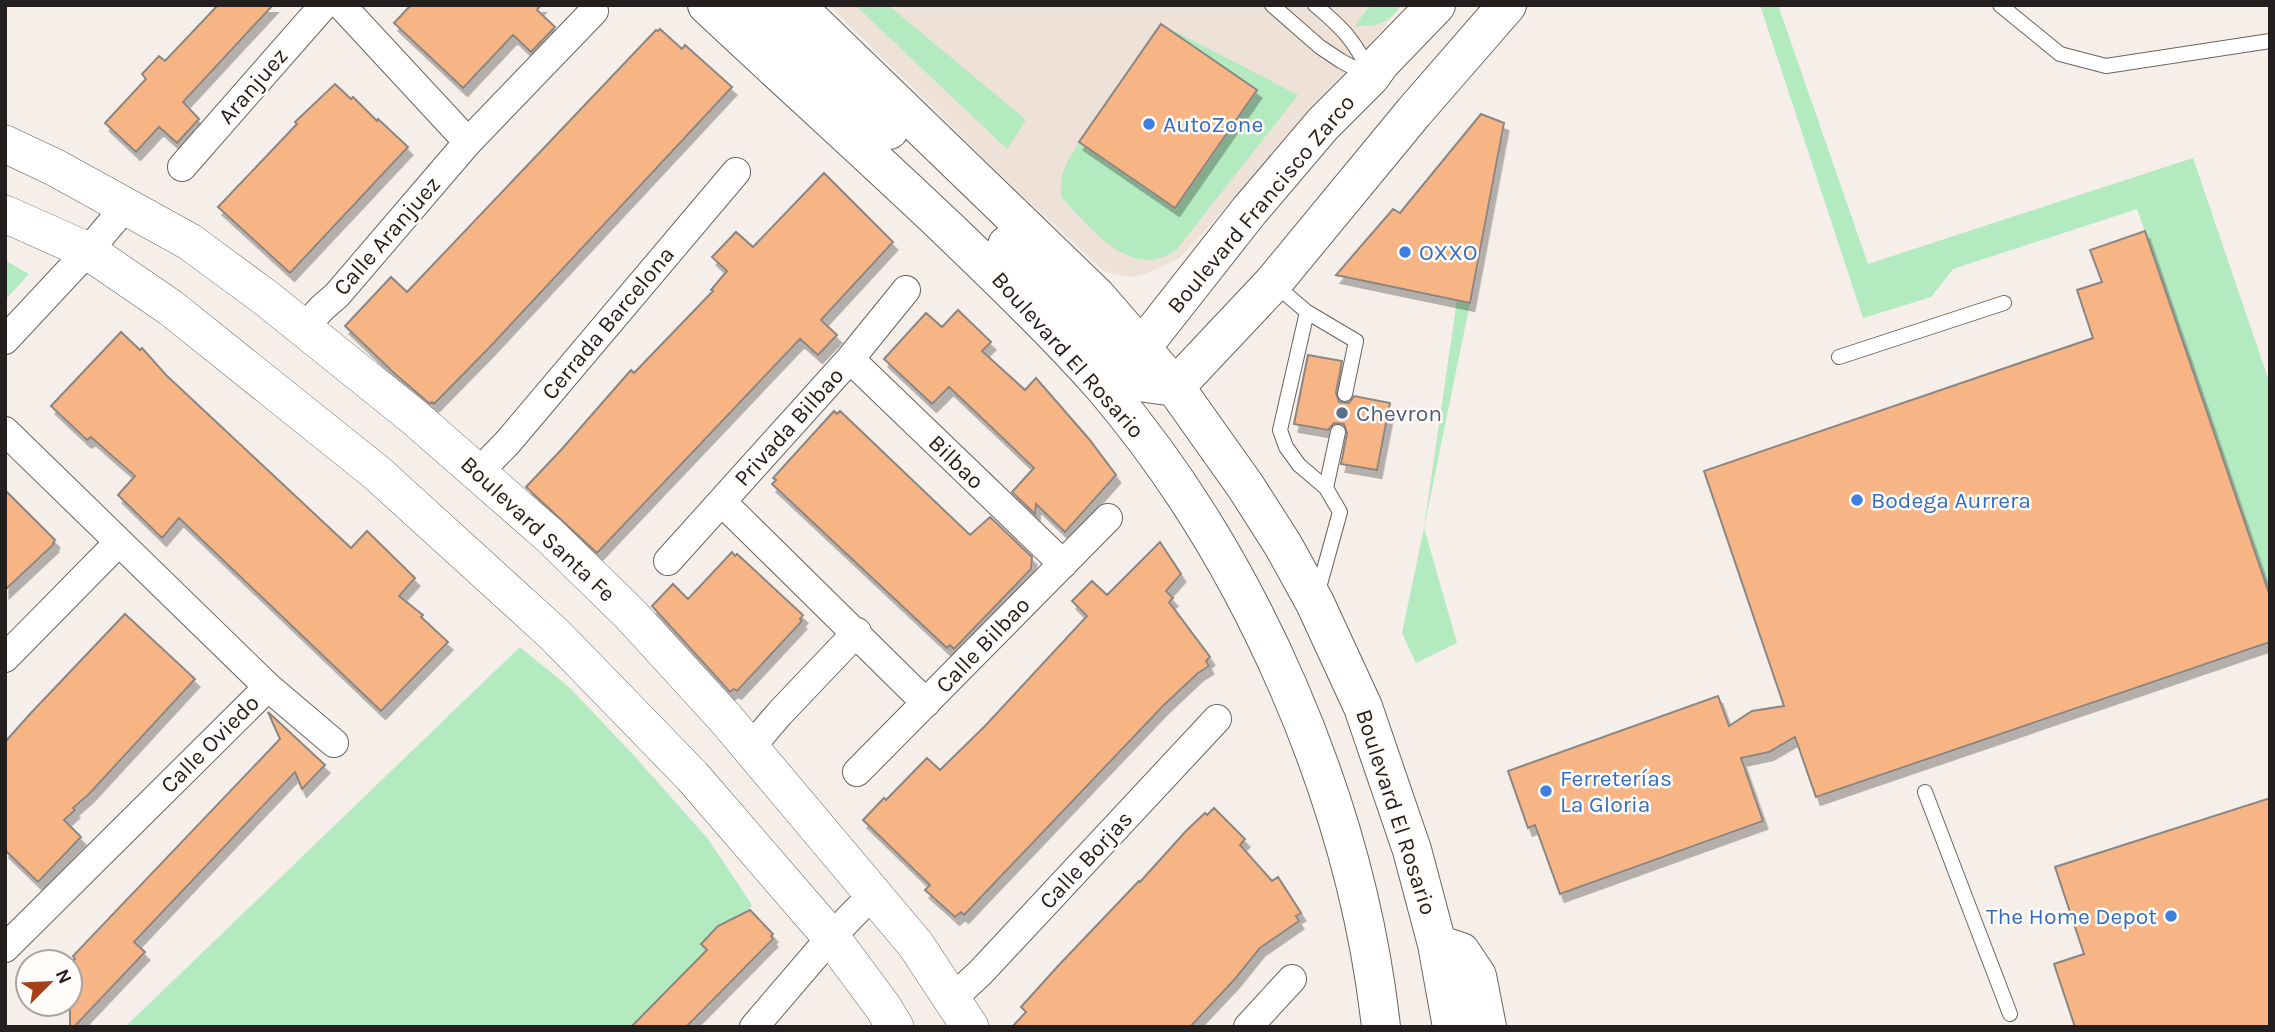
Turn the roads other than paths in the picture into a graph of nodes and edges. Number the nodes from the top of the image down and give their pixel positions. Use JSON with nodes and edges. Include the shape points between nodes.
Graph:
{"nodes":[{"id":1,"x":324,"y":5,"type":"edge"},
{"id":2,"x":341,"y":5,"type":"edge"},
{"id":3,"x":706,"y":5,"type":"edge"},
{"id":4,"x":754,"y":5,"type":"edge"},
{"id":5,"x":795,"y":5,"type":"edge"},
{"id":6,"x":1272,"y":5,"type":"edge"},
{"id":7,"x":1315,"y":5,"type":"edge"},
{"id":8,"x":1436,"y":5,"type":"edge"},
{"id":9,"x":1507,"y":5,"type":"edge"},
{"id":10,"x":2000,"y":5,"type":"edge"},
{"id":11,"x":594,"y":11,"type":"dead end"},
{"id":12,"x":2270,"y":41,"type":"edge"},
{"id":13,"x":1370,"y":76,"type":"junction"},
{"id":14,"x":1414,"y":111,"type":"junction"},
{"id":15,"x":468,"y":142,"type":"junction"},
{"id":16,"x":5,"y":145,"type":"edge"},
{"id":17,"x":182,"y":167,"type":"dead end"},
{"id":18,"x":736,"y":172,"type":"dead end"},
{"id":19,"x":126,"y":206,"type":"junction"},
{"id":20,"x":5,"y":214,"type":"edge"},
{"id":21,"x":88,"y":251,"type":"junction"},
{"id":22,"x":1273,"y":283,"type":"junction"},
{"id":23,"x":906,"y":290,"type":"dead end"},
{"id":24,"x":2004,"y":303,"type":"dead end"},
{"id":25,"x":1307,"y":312,"type":"junction"},
{"id":26,"x":304,"y":328,"type":"junction"},
{"id":27,"x":5,"y":340,"type":"edge"},
{"id":28,"x":1839,"y":357,"type":"dead end"},
{"id":29,"x":850,"y":359,"type":"junction"},
{"id":30,"x":1152,"y":372,"type":"junction"},
{"id":31,"x":1345,"y":394,"type":"dead end"},
{"id":32,"x":1136,"y":427,"type":"junction"},
{"id":33,"x":5,"y":431,"type":"edge"},
{"id":34,"x":1338,"y":432,"type":"dead end"},
{"id":35,"x":478,"y":473,"type":"junction"},
{"id":36,"x":1326,"y":488,"type":"junction"},
{"id":37,"x":722,"y":502,"type":"junction"},
{"id":38,"x":1108,"y":518,"type":"dead end"},
{"id":39,"x":118,"y":543,"type":"junction"},
{"id":40,"x":668,"y":561,"type":"dead end"},
{"id":41,"x":1063,"y":564,"type":"junction"},
{"id":42,"x":1315,"y":603,"type":"junction"},
{"id":43,"x":857,"y":632,"type":"junction"},
{"id":44,"x":5,"y":658,"type":"edge"},
{"id":45,"x":268,"y":687,"type":"junction"},
{"id":46,"x":926,"y":703,"type":"junction"},
{"id":47,"x":1217,"y":719,"type":"dead end"},
{"id":48,"x":334,"y":743,"type":"dead end"},
{"id":49,"x":750,"y":748,"type":"junction"},
{"id":50,"x":858,"y":772,"type":"dead end"},
{"id":51,"x":1925,"y":792,"type":"dead end"},
{"id":52,"x":873,"y":894,"type":"junction"},
{"id":53,"x":831,"y":937,"type":"junction"},
{"id":54,"x":1437,"y":944,"type":"junction"},
{"id":55,"x":5,"y":948,"type":"edge"},
{"id":56,"x":1292,"y":979,"type":"dead end"},
{"id":57,"x":961,"y":1013,"type":"edge"},
{"id":58,"x":2010,"y":1014,"type":"dead end"},
{"id":59,"x":754,"y":1027,"type":"edge"},
{"id":60,"x":895,"y":1027,"type":"edge"},
{"id":61,"x":1248,"y":1027,"type":"edge"},
{"id":62,"x":1381,"y":1027,"type":"edge"},
{"id":63,"x":1452,"y":1027,"type":"edge"},
{"id":64,"x":1487,"y":1027,"type":"edge"}],
"edges":[{"from":1,"to":17,"type":"street","name":"Aranjuez"},
{"from":2,"to":15,"type":"street"},
{"from":3,"to":32,"type":"main road","name":"Boulevard El Rosario","via":[[1051,329]]},
{"from":4,"to":30,"type":"main road","via":[[939,176],[1091,337]]},
{"from":5,"to":30,"type":"main road","name":"Boulevard El Rosario","via":[[1097,297]]},
{"from":6,"to":13,"type":"lane","via":[[1320,47]]},
{"from":7,"to":13,"type":"lane","via":[[1359,49]]},
{"from":8,"to":13,"type":"main road","name":"Boulevard Francisco Zarco"},
{"from":9,"to":14,"type":"main road"},
{"from":10,"to":12,"type":"lane","via":[[2060,54],[2106,66]]},
{"from":11,"to":15,"type":"street","name":"Calle Aranjuez"},
{"from":13,"to":14,"type":"main road"},
{"from":13,"to":30,"type":"main road","name":"Boulevard Francisco Zarco","via":[[1249,211]]},
{"from":14,"to":22,"type":"main road"},
{"from":15,"to":26,"type":"street","name":"Calle Aranjuez"},
{"from":16,"to":19,"type":"street","name":"Boulevard Santa Fe"},
{"from":18,"to":35,"type":"street","name":"Cerrada Barcelona"},
{"from":19,"to":21,"type":"street"},
{"from":19,"to":26,"type":"street","name":"Boulevard Santa Fe","via":[[190,242]]},
{"from":20,"to":21,"type":"street"},
{"from":21,"to":27,"type":"street"},
{"from":21,"to":53,"type":"street","via":[[171,308],[377,473],[555,635],[692,776]]},
{"from":22,"to":25,"type":"lane"},
{"from":22,"to":30,"type":"main road"},
{"from":23,"to":29,"type":"street","name":"Privada Bilbao"},
{"from":24,"to":28,"type":"lane"},
{"from":25,"to":31,"type":"lane","via":[[1356,341]]},
{"from":25,"to":36,"type":"lane","via":[[1280,430],[1299,465]]},
{"from":26,"to":35,"type":"street","name":"Boulevard Santa Fe"},
{"from":29,"to":37,"type":"street","name":"Privada Bilbao"},
{"from":29,"to":41,"type":"street","name":"Bilbao"},
{"from":30,"to":32,"type":"main road"},
{"from":30,"to":42,"type":"main road","name":"Boulevard El Rosario","via":[[1246,487]]},
{"from":32,"to":62,"type":"main road","name":"Boulevard El Rosario","via":[[1189,499],[1230,567],[1293,697],[1334,807],[1351,869]]},
{"from":33,"to":39,"type":"street","name":"Calle Oviedo"},
{"from":34,"to":36,"type":"lane"},
{"from":35,"to":49,"type":"street","name":"Boulevard Santa Fe","via":[[630,614]]},
{"from":36,"to":42,"type":"lane","via":[[1340,512]]},
{"from":37,"to":40,"type":"street","name":"Privada Bilbao"},
{"from":37,"to":43,"type":"street"},
{"from":38,"to":41,"type":"street","name":"Calle Bilbao"},
{"from":39,"to":44,"type":"street"},
{"from":39,"to":45,"type":"street","name":"Calle Oviedo"},
{"from":41,"to":46,"type":"street","name":"Calle Bilbao"},
{"from":42,"to":54,"type":"main road","name":"Boulevard El Rosario","via":[[1372,732],[1412,849]]},
{"from":43,"to":46,"type":"street"},
{"from":43,"to":49,"type":"street"},
{"from":45,"to":48,"type":"street"},
{"from":45,"to":55,"type":"street","name":"Calle Oviedo"},
{"from":46,"to":50,"type":"street","name":"Calle Bilbao"},
{"from":47,"to":57,"type":"street","name":"Calle Borjas","via":[[981,972]]},
{"from":49,"to":52,"type":"street","name":"Boulevard Santa Fe"},
{"from":51,"to":58,"type":"lane"},
{"from":52,"to":53,"type":"street"},
{"from":52,"to":57,"type":"street","name":"Boulevard Santa Fe","via":[[916,945]]},
{"from":53,"to":59,"type":"street"},
{"from":53,"to":60,"type":"street"},
{"from":54,"to":63,"type":"main road","name":"Boulevard El Rosario"},
{"from":54,"to":64,"type":"main road","via":[[1461,952],[1477,976]]},
{"from":56,"to":61,"type":"street"}]}
